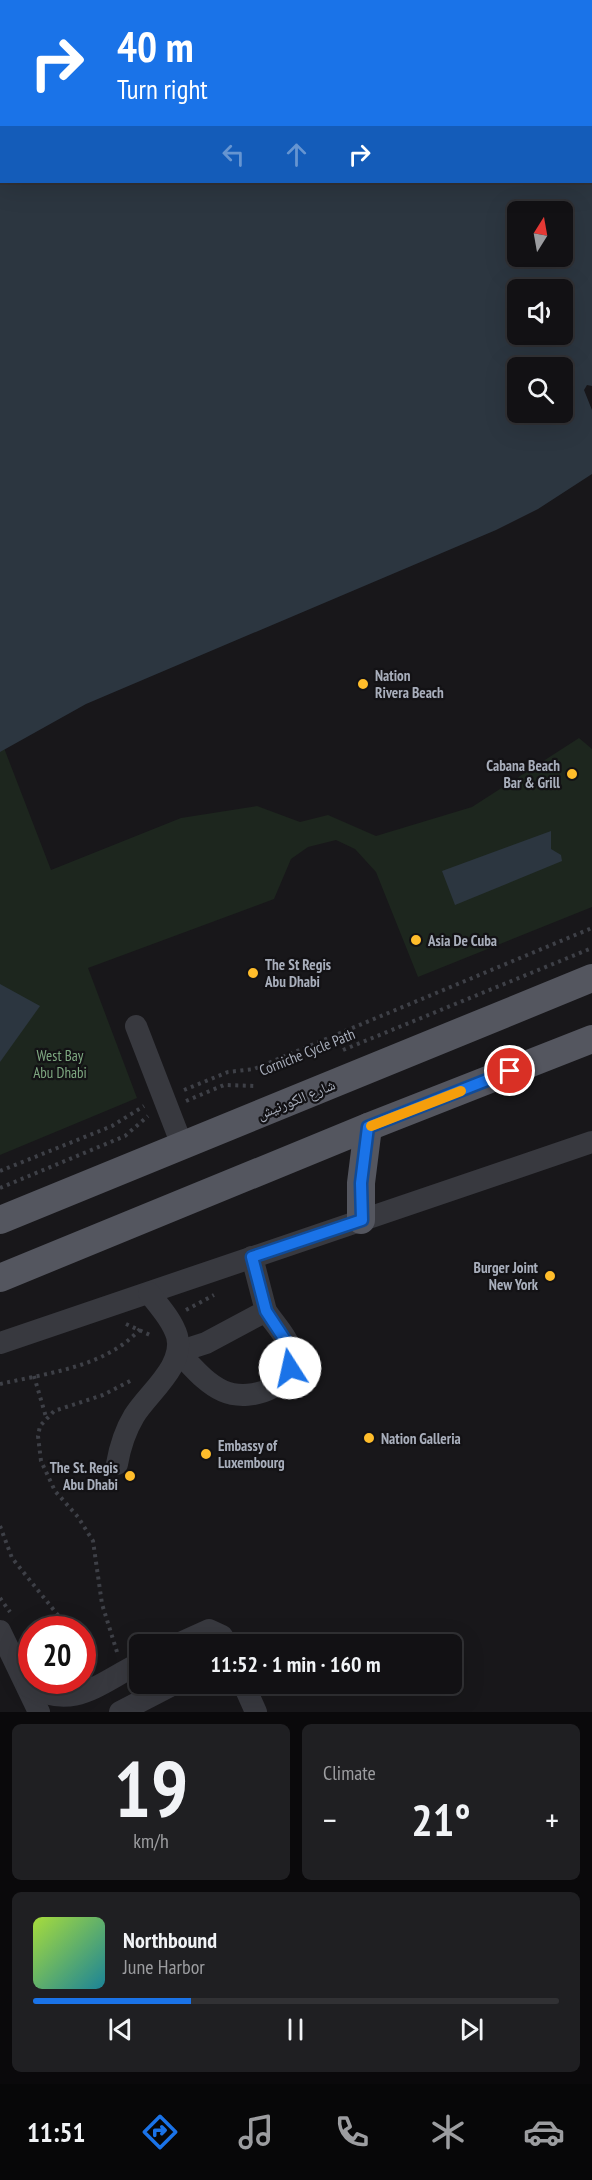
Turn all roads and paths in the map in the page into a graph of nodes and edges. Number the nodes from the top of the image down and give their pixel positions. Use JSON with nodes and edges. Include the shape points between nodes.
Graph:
{"nodes":[{"id":1,"x":592,"y":928,"type":"edge"},
{"id":2,"x":592,"y":948,"type":"edge"},
{"id":3,"x":592,"y":978,"type":"edge"},
{"id":4,"x":136,"y":1026,"type":"dead end"},
{"id":5,"x":592,"y":1039,"type":"edge"},
{"id":6,"x":339,"y":1052,"type":"dead end"},
{"id":7,"x":264,"y":1083,"type":"dead end"},
{"id":8,"x":166,"y":1103,"type":"junction"},
{"id":9,"x":368,"y":1127,"type":"junction"},
{"id":10,"x":592,"y":1142,"type":"edge"},
{"id":11,"x":183,"y":1145,"type":"junction"},
{"id":12,"x":0,"y":1171,"type":"edge"},
{"id":13,"x":0,"y":1188,"type":"edge"},
{"id":14,"x":0,"y":1220,"type":"edge"},
{"id":15,"x":362,"y":1220,"type":"junction"},
{"id":16,"x":252,"y":1257,"type":"junction"},
{"id":17,"x":0,"y":1278,"type":"edge"},
{"id":18,"x":149,"y":1293,"type":"junction"},
{"id":19,"x":266,"y":1311,"type":"junction"},
{"id":20,"x":120,"y":1324,"type":"dead end"},
{"id":21,"x":140,"y":1329,"type":"junction"},
{"id":22,"x":155,"y":1338,"type":"dead end"},
{"id":23,"x":0,"y":1343,"type":"edge"},
{"id":24,"x":178,"y":1352,"type":"junction"},
{"id":25,"x":34,"y":1376,"type":"junction"},
{"id":26,"x":140,"y":1376,"type":"dead end"},
{"id":27,"x":0,"y":1384,"type":"edge"},
{"id":28,"x":46,"y":1417,"type":"junction"},
{"id":29,"x":117,"y":1464,"type":"dead end"},
{"id":30,"x":0,"y":1526,"type":"edge"},
{"id":31,"x":59,"y":1616,"type":"edge"},
{"id":32,"x":0,"y":1631,"type":"edge"},
{"id":33,"x":197,"y":1634,"type":"edge"},
{"id":34,"x":219,"y":1634,"type":"edge"},
{"id":35,"x":129,"y":1662,"type":"edge"},
{"id":36,"x":18,"y":1668,"type":"edge"},
{"id":37,"x":129,"y":1668,"type":"edge"},
{"id":38,"x":96,"y":1685,"type":"edge"},
{"id":39,"x":31,"y":1694,"type":"edge"},
{"id":40,"x":43,"y":1694,"type":"edge"},
{"id":41,"x":77,"y":1694,"type":"edge"},
{"id":42,"x":161,"y":1694,"type":"edge"},
{"id":43,"x":248,"y":1694,"type":"edge"},
{"id":44,"x":145,"y":1706,"type":"edge"},
{"id":45,"x":39,"y":1712,"type":"edge"},
{"id":46,"x":120,"y":1712,"type":"edge"},
{"id":47,"x":256,"y":1712,"type":"edge"}],
"edges":[{"from":1,"to":8,"type":"path","via":[[254,1069],[228,1072]]},
{"from":2,"to":6,"type":"path","name":"Corniche Cycle Path"},
{"from":3,"to":11,"type":"main road","name":"شارع الكورنيش"},
{"from":4,"to":8,"type":"street"},
{"from":5,"to":9,"type":"main road"},
{"from":7,"to":8,"type":"path","name":"Corniche Cycle Path","via":[[254,1087],[224,1085]]},
{"from":8,"to":11,"type":"street"},
{"from":8,"to":12,"type":"path","via":[[133,1111],[112,1126]]},
{"from":8,"to":13,"type":"path","name":"Corniche Cycle Path","via":[[125,1136]]},
{"from":9,"to":15,"type":"main road","via":[[361,1183]]},
{"from":9,"to":17,"type":"main road"},
{"from":10,"to":15,"type":"street"},
{"from":11,"to":14,"type":"main road","name":"شارع الكورنيش"},
{"from":15,"to":16,"type":"street"},
{"from":16,"to":18,"type":"street"},
{"from":16,"to":19,"type":"street"},
{"from":18,"to":23,"type":"street"},
{"from":18,"to":24,"type":"street","via":[[172,1324]]},
{"from":19,"to":24,"type":"street","via":[[206,1343]]},
{"from":19,"to":24,"type":"street","via":[[289,1346],[291,1357],[285,1380],[272,1388],[250,1394],[224,1391]]},
{"from":20,"to":21,"type":"path"},
{"from":21,"to":22,"type":"path"},
{"from":21,"to":25,"type":"path","via":[[126,1344],[100,1359]]},
{"from":24,"to":29,"type":"street","via":[[130,1423]]},
{"from":25,"to":27,"type":"path"},
{"from":25,"to":28,"type":"path"},
{"from":26,"to":28,"type":"path","via":[[118,1389]]},
{"from":28,"to":35,"type":"path","via":[[38,1436],[41,1461],[55,1491],[93,1541],[105,1618],[114,1645]]},
{"from":30,"to":31,"type":"path","via":[[12,1558]]},
{"from":32,"to":36,"type":"street"},
{"from":33,"to":34,"type":"street","via":[[205,1630]]},
{"from":37,"to":38,"type":"street"},
{"from":39,"to":45,"type":"street"},
{"from":40,"to":41,"type":"street","via":[[64,1698]]},
{"from":42,"to":44,"type":"street"},
{"from":43,"to":47,"type":"street"},
{"from":44,"to":46,"type":"street"}]}
